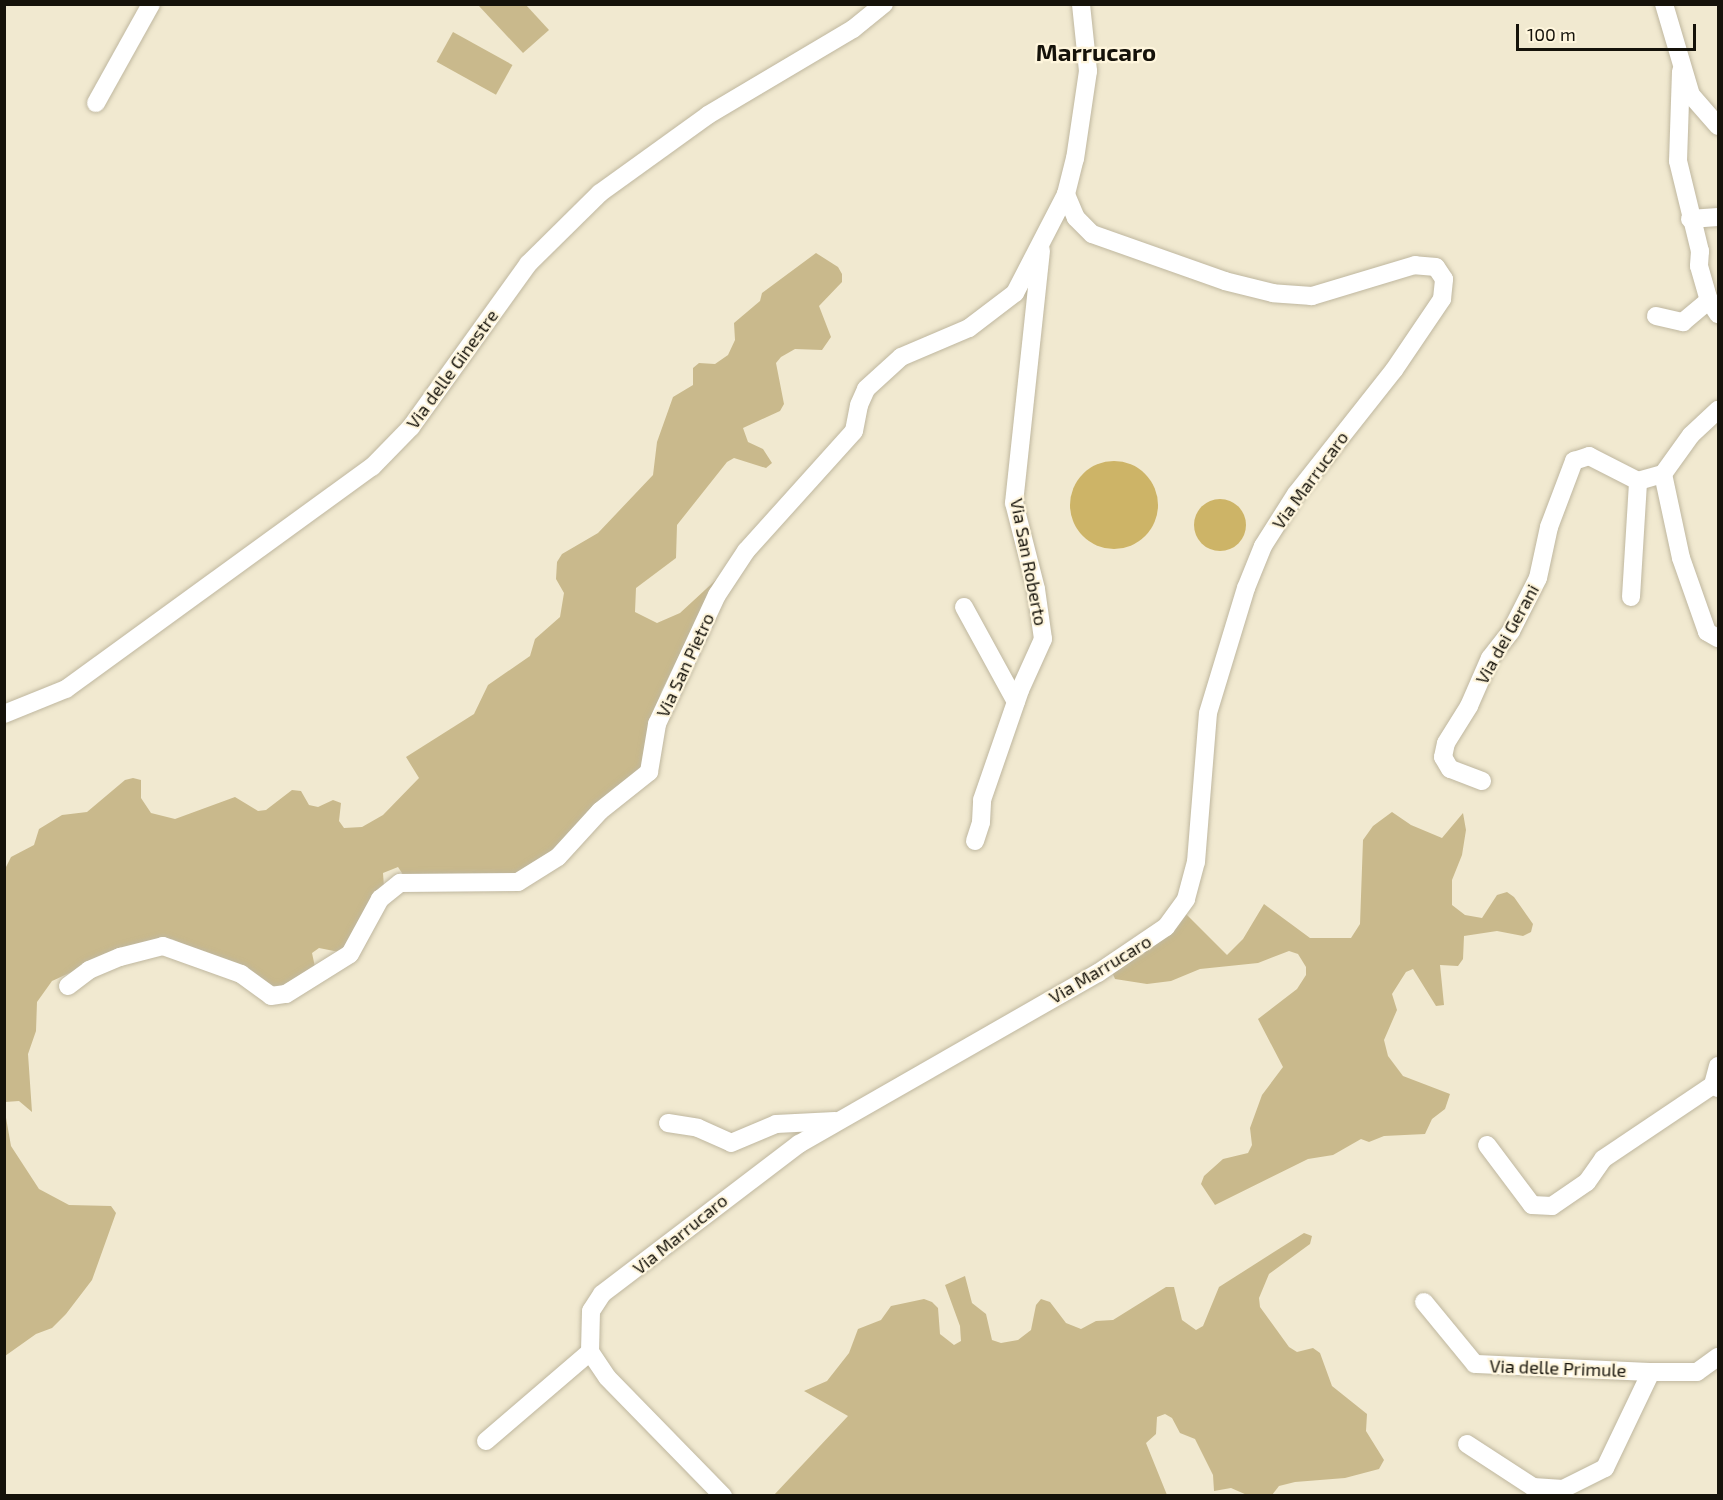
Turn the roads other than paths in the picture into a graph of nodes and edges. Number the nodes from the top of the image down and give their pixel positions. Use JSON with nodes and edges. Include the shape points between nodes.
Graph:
{"nodes":[{"id":1,"x":150,"y":4,"type":"edge"},
{"id":2,"x":884,"y":4,"type":"edge"},
{"id":3,"x":1081,"y":4,"type":"edge"},
{"id":4,"x":1664,"y":4,"type":"edge"},
{"id":5,"x":1681,"y":71,"type":"junction"},
{"id":6,"x":96,"y":103,"type":"dead end"},
{"id":7,"x":1719,"y":126,"type":"edge"},
{"id":8,"x":1066,"y":194,"type":"junction"},
{"id":9,"x":1719,"y":217,"type":"edge"},
{"id":10,"x":1690,"y":219,"type":"junction"},
{"id":11,"x":1042,"y":237,"type":"junction"},
{"id":12,"x":1714,"y":307,"type":"edge"},
{"id":13,"x":1656,"y":316,"type":"dead end"},
{"id":14,"x":1719,"y":410,"type":"edge"},
{"id":15,"x":1663,"y":474,"type":"junction"},
{"id":16,"x":1638,"y":481,"type":"junction"},
{"id":17,"x":1631,"y":597,"type":"dead end"},
{"id":18,"x":964,"y":607,"type":"dead end"},
{"id":19,"x":1719,"y":638,"type":"edge"},
{"id":20,"x":1016,"y":702,"type":"junction"},
{"id":21,"x":4,"y":714,"type":"edge"},
{"id":22,"x":1482,"y":781,"type":"dead end"},
{"id":23,"x":975,"y":841,"type":"dead end"},
{"id":24,"x":68,"y":986,"type":"dead end"},
{"id":25,"x":1719,"y":1065,"type":"edge"},
{"id":26,"x":1716,"y":1086,"type":"edge"},
{"id":27,"x":840,"y":1120,"type":"junction"},
{"id":28,"x":668,"y":1123,"type":"dead end"},
{"id":29,"x":1487,"y":1145,"type":"dead end"},
{"id":30,"x":1424,"y":1302,"type":"dead end"},
{"id":31,"x":591,"y":1352,"type":"junction"},
{"id":32,"x":1719,"y":1357,"type":"edge"},
{"id":33,"x":1651,"y":1372,"type":"junction"},
{"id":34,"x":486,"y":1441,"type":"dead end"},
{"id":35,"x":1467,"y":1444,"type":"dead end"},
{"id":36,"x":723,"y":1496,"type":"edge"}],
"edges":[{"from":1,"to":6,"type":"street"},
{"from":2,"to":21,"type":"street","name":"Via delle Ginestre","via":[[854,29],[708,115],[600,193],[528,264],[411,427],[364,473],[66,688]]},
{"from":3,"to":8,"type":"street","via":[[1088,71]]},
{"from":4,"to":5,"type":"street"},
{"from":5,"to":7,"type":"street","via":[[1691,95]]},
{"from":5,"to":10,"type":"street","via":[[1678,161]]},
{"from":8,"to":11,"type":"street","name":"Via San Pietro"},
{"from":8,"to":27,"type":"street","name":"Via Marrucaro","via":[[1076,218],[1092,234],[1225,281],[1272,293],[1312,296],[1415,265],[1436,267],[1444,279],[1442,299],[1394,370],[1296,494],[1245,588],[1208,713],[1196,862],[1186,899],[1176,914],[1142,947]]},
{"from":9,"to":10,"type":"street"},
{"from":10,"to":12,"type":"street","via":[[1700,251],[1699,266]]},
{"from":11,"to":20,"type":"street","name":"Via San Roberto","via":[[1014,503],[1041,612],[1043,639]]},
{"from":11,"to":24,"type":"street","name":"Via San Pietro","via":[[1015,293],[969,328],[902,357],[866,389],[854,431],[746,551],[717,595],[657,724],[650,772],[600,811],[579,837],[540,871],[518,882],[400,883],[380,900],[350,954],[286,994],[271,996],[241,974],[163,946],[89,970]]},
{"from":12,"to":13,"type":"street","via":[[1683,322]]},
{"from":14,"to":15,"type":"street","via":[[1691,435]]},
{"from":15,"to":16,"type":"street"},
{"from":15,"to":19,"type":"street","via":[[1681,558],[1707,632]]},
{"from":16,"to":17,"type":"street"},
{"from":16,"to":22,"type":"street","name":"Via dei Gerani","via":[[1589,456],[1574,461],[1566,474],[1538,578],[1511,631],[1490,657],[1446,743],[1443,757],[1450,769]]},
{"from":18,"to":20,"type":"street"},
{"from":20,"to":23,"type":"street","name":"Via San Roberto","via":[[982,800]]},
{"from":25,"to":26,"type":"street"},
{"from":26,"to":29,"type":"street","via":[[1603,1159],[1587,1182],[1552,1206],[1532,1205]]},
{"from":27,"to":28,"type":"street","name":"Via Marrucaro","via":[[776,1124],[731,1143],[698,1128]]},
{"from":27,"to":31,"type":"street","name":"Via Marrucaro","via":[[798,1144],[702,1214],[670,1246],[602,1294],[591,1311]]},
{"from":30,"to":33,"type":"street","name":"Via delle Primule","via":[[1475,1364]]},
{"from":31,"to":34,"type":"street"},
{"from":31,"to":36,"type":"street","via":[[607,1377]]},
{"from":32,"to":33,"type":"street","name":"Via delle Primule","via":[[1696,1372]]},
{"from":33,"to":35,"type":"street","name":"Via delle Primule","via":[[1605,1468],[1563,1489],[1533,1487]]}]}
